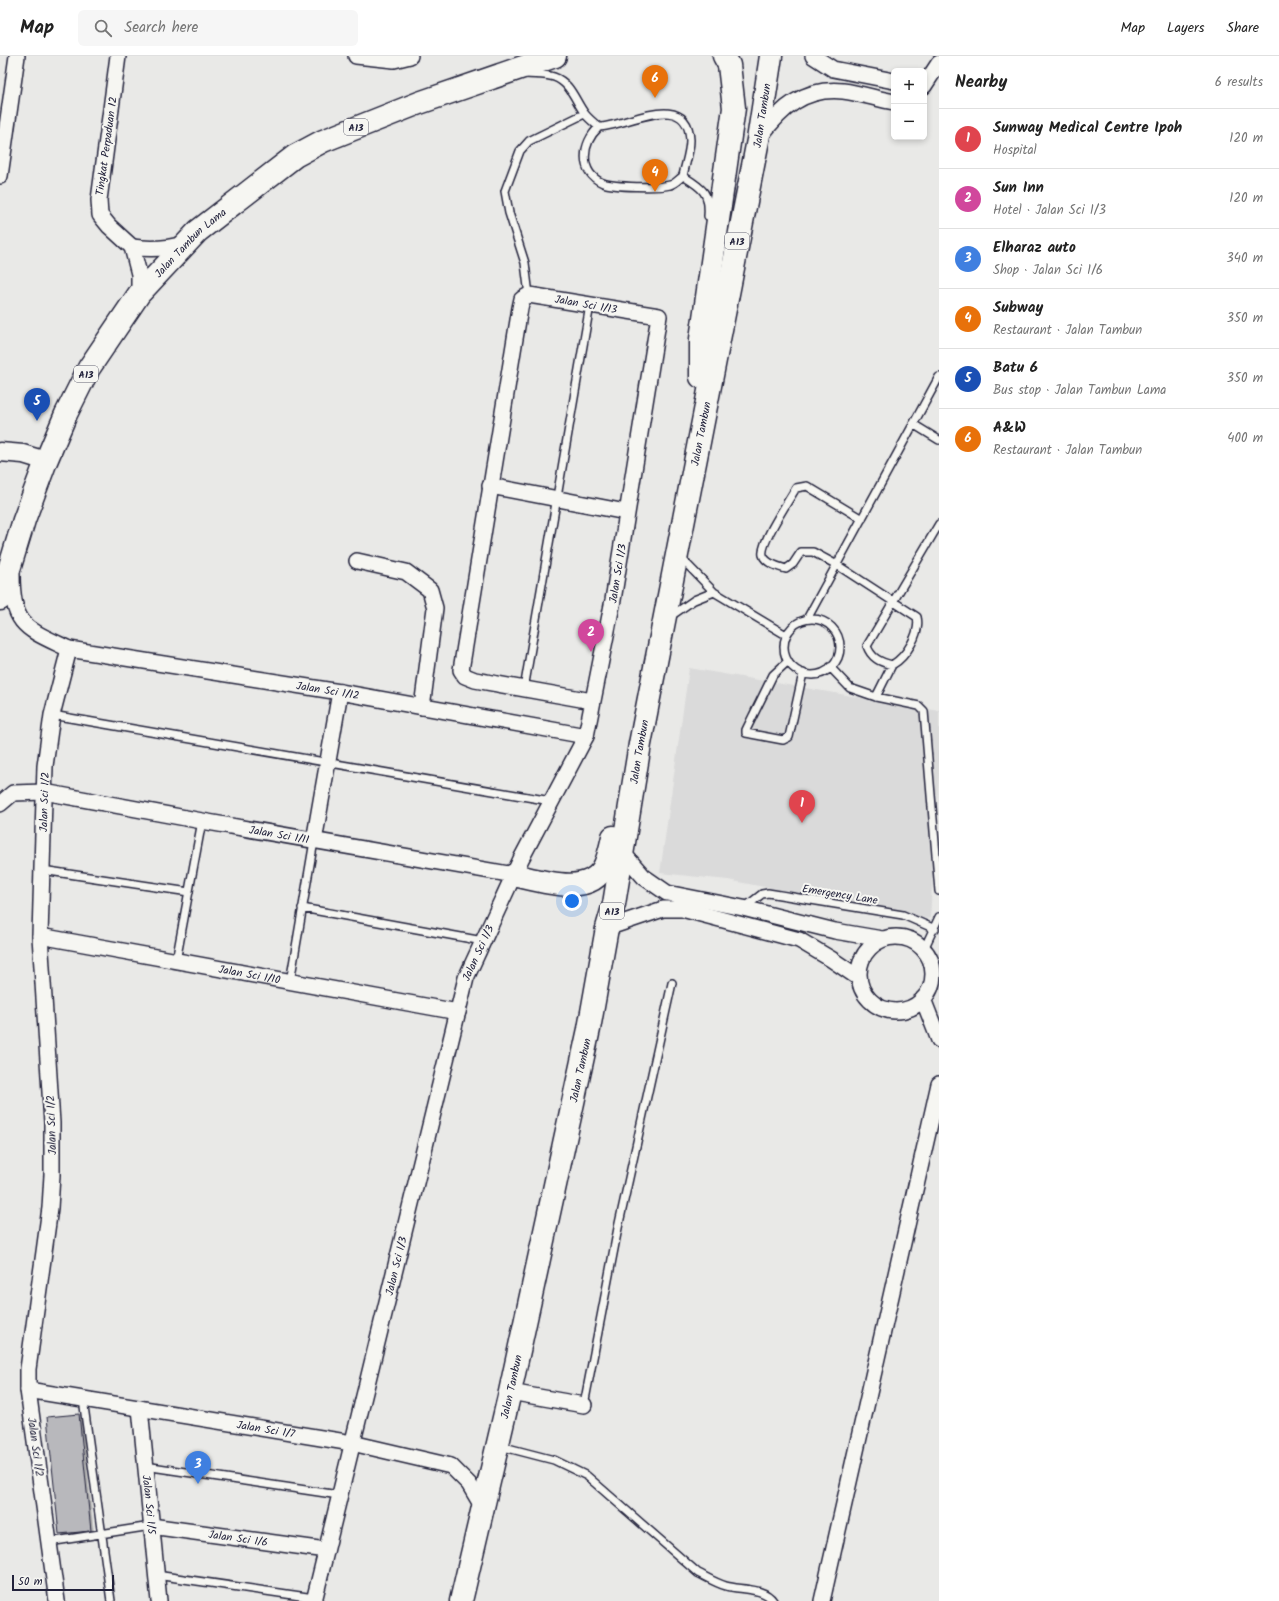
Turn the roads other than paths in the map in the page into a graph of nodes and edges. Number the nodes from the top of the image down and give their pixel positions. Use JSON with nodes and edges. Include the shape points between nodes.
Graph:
{"nodes":[{"id":1,"x":17,"y":56,"type":"edge"},
{"id":2,"x":118,"y":56,"type":"edge"},
{"id":3,"x":356,"y":56,"type":"edge"},
{"id":4,"x":410,"y":56,"type":"edge"},
{"id":5,"x":724,"y":56,"type":"edge"},
{"id":6,"x":771,"y":56,"type":"edge"},
{"id":7,"x":813,"y":56,"type":"edge"},
{"id":8,"x":553,"y":57,"type":"edge"},
{"id":9,"x":939,"y":63,"type":"edge"},
{"id":10,"x":508,"y":72,"type":"junction"},
{"id":11,"x":891,"y":80,"type":"edge"},
{"id":12,"x":927,"y":81,"type":"edge"},
{"id":13,"x":891,"y":101,"type":"edge"},
{"id":14,"x":584,"y":114,"type":"junction"},
{"id":15,"x":599,"y":127,"type":"junction"},
{"id":16,"x":758,"y":140,"type":"junction"},
{"id":17,"x":0,"y":176,"type":"edge"},
{"id":18,"x":683,"y":176,"type":"junction"},
{"id":19,"x":707,"y":227,"type":"dead end"},
{"id":20,"x":187,"y":243,"type":"junction"},
{"id":21,"x":132,"y":247,"type":"junction"},
{"id":22,"x":706,"y":251,"type":"dead end"},
{"id":23,"x":708,"y":279,"type":"junction"},
{"id":24,"x":138,"y":294,"type":"junction"},
{"id":25,"x":529,"y":295,"type":"junction"},
{"id":26,"x":590,"y":305,"type":"junction"},
{"id":27,"x":659,"y":316,"type":"joint"},
{"id":28,"x":939,"y":377,"type":"edge"},
{"id":29,"x":912,"y":424,"type":"junction"},
{"id":30,"x":701,"y":426,"type":"junction"},
{"id":31,"x":939,"y":440,"type":"edge"},
{"id":32,"x":0,"y":452,"type":"edge"},
{"id":33,"x":46,"y":461,"type":"junction"},
{"id":34,"x":490,"y":486,"type":"junction"},
{"id":35,"x":556,"y":498,"type":"junction"},
{"id":36,"x":626,"y":512,"type":"junction"},
{"id":37,"x":862,"y":519,"type":"junction"},
{"id":38,"x":939,"y":524,"type":"edge"},
{"id":39,"x":678,"y":556,"type":"junction"},
{"id":40,"x":12,"y":557,"type":"junction"},
{"id":41,"x":357,"y":561,"type":"dead end"},
{"id":42,"x":837,"y":565,"type":"junction"},
{"id":43,"x":714,"y":592,"type":"junction"},
{"id":44,"x":0,"y":599,"type":"edge"},
{"id":45,"x":894,"y":603,"type":"junction"},
{"id":46,"x":807,"y":619,"type":"junction"},
{"id":47,"x":666,"y":620,"type":"junction"},
{"id":48,"x":786,"y":635,"type":"junction"},
{"id":49,"x":69,"y":649,"type":"junction"},
{"id":50,"x":788,"y":661,"type":"junction"},
{"id":51,"x":892,"y":665,"type":"junction"},
{"id":52,"x":830,"y":667,"type":"junction"},
{"id":53,"x":803,"y":673,"type":"junction"},
{"id":54,"x":524,"y":689,"type":"junction"},
{"id":55,"x":340,"y":692,"type":"junction"},
{"id":56,"x":876,"y":697,"type":"junction"},
{"id":57,"x":592,"y":701,"type":"junction"},
{"id":58,"x":422,"y":707,"type":"junction"},
{"id":59,"x":52,"y":715,"type":"junction"},
{"id":60,"x":586,"y":736,"type":"junction"},
{"id":61,"x":640,"y":744,"type":"junction"},
{"id":62,"x":328,"y":764,"type":"junction"},
{"id":63,"x":44,"y":792,"type":"junction"},
{"id":64,"x":551,"y":801,"type":"junction"},
{"id":65,"x":0,"y":804,"type":"edge"},
{"id":66,"x":202,"y":821,"type":"junction"},
{"id":67,"x":314,"y":841,"type":"junction"},
{"id":68,"x":622,"y":852,"type":"junction"},
{"id":69,"x":42,"y":870,"type":"junction"},
{"id":70,"x":514,"y":875,"type":"junction"},
{"id":71,"x":939,"y":891,"type":"edge"},
{"id":72,"x":189,"y":892,"type":"junction"},
{"id":73,"x":302,"y":908,"type":"junction"},
{"id":74,"x":743,"y":908,"type":"junction"},
{"id":75,"x":939,"y":916,"type":"edge"},
{"id":76,"x":607,"y":928,"type":"junction"},
{"id":77,"x":935,"y":929,"type":"junction"},
{"id":78,"x":40,"y":936,"type":"junction"},
{"id":79,"x":882,"y":939,"type":"junction"},
{"id":80,"x":484,"y":941,"type":"junction"},
{"id":81,"x":931,"y":955,"type":"edge"},
{"id":82,"x":176,"y":961,"type":"junction"},
{"id":83,"x":859,"y":978,"type":"junction"},
{"id":84,"x":290,"y":982,"type":"junction"},
{"id":85,"x":672,"y":983,"type":"dead end"},
{"id":86,"x":923,"y":999,"type":"junction"},
{"id":87,"x":458,"y":1012,"type":"junction"},
{"id":88,"x":939,"y":1040,"type":"edge"},
{"id":89,"x":939,"y":1084,"type":"edge"},
{"id":90,"x":28,"y":1390,"type":"junction"},
{"id":91,"x":510,"y":1392,"type":"junction"},
{"id":92,"x":83,"y":1399,"type":"junction"},
{"id":93,"x":584,"y":1405,"type":"joint"},
{"id":94,"x":140,"y":1408,"type":"junction"},
{"id":95,"x":352,"y":1443,"type":"junction"},
{"id":96,"x":498,"y":1446,"type":"junction"},
{"id":97,"x":145,"y":1466,"type":"junction"},
{"id":98,"x":339,"y":1495,"type":"junction"},
{"id":99,"x":482,"y":1506,"type":"junction"},
{"id":100,"x":151,"y":1526,"type":"junction"},
{"id":101,"x":102,"y":1534,"type":"junction"},
{"id":102,"x":49,"y":1542,"type":"junction"},
{"id":103,"x":326,"y":1550,"type":"junction"},
{"id":104,"x":156,"y":1575,"type":"junction"},
{"id":105,"x":314,"y":1600,"type":"edge"},
{"id":106,"x":57,"y":1601,"type":"edge"},
{"id":107,"x":110,"y":1601,"type":"edge"},
{"id":108,"x":159,"y":1601,"type":"edge"},
{"id":109,"x":461,"y":1601,"type":"edge"},
{"id":110,"x":772,"y":1601,"type":"edge"},
{"id":111,"x":822,"y":1601,"type":"edge"}],
"edges":[{"from":1,"to":17,"type":"street"},
{"from":2,"to":21,"type":"street","name":"Tingkat Perpaduan 12","via":[[99,200],[100,215]]},
{"from":3,"to":4,"type":"street","via":[[394,60]]},
{"from":5,"to":23,"type":"main road","via":[[729,65],[734,108]]},
{"from":6,"to":16,"type":"main road","name":"Jalan Tambun","number":"A13"},
{"from":7,"to":11,"type":"street","via":[[833,70]]},
{"from":8,"to":10,"type":"main road","name":"Jalan Tambun Lama","number":"A13"},
{"from":9,"to":12,"type":"street"},
{"from":10,"to":14,"type":"lane","via":[[554,77],[564,83],[574,95]]},
{"from":10,"to":20,"type":"main road","name":"Jalan Tambun Lama","number":"A13","via":[[323,141],[295,156],[198,231]]},
{"from":13,"to":16,"type":"street","via":[[843,91],[813,93],[792,103],[774,118]]},
{"from":14,"to":15,"type":"lane"},
{"from":14,"to":25,"type":"lane","via":[[529,141],[520,151],[505,191],[509,213],[525,263]]},
{"from":15,"to":18,"type":"lane","via":[[623,124],[657,112],[674,114],[681,118],[687,126],[690,139]]},
{"from":15,"to":18,"type":"lane","via":[[589,137],[585,157],[593,176],[603,183],[626,186],[671,185]]},
{"from":16,"to":30,"type":"main road","name":"Jalan Tambun","number":"A13"},
{"from":18,"to":19,"type":"lane","via":[[706,194],[709,206]]},
{"from":20,"to":21,"type":"street","via":[[166,249]]},
{"from":20,"to":24,"type":"main road","name":"Jalan Tambun Lama","number":"A13"},
{"from":21,"to":24,"type":"street","via":[[139,274]]},
{"from":22,"to":23,"type":"lane"},
{"from":23,"to":30,"type":"main road","via":[[701,339]]},
{"from":24,"to":33,"type":"main road","name":"Jalan Tambun Lama","number":"A13","via":[[89,368]]},
{"from":25,"to":26,"type":"street","name":"Jalan Sci 1/13"},
{"from":25,"to":34,"type":"street","via":[[522,299],[520,308]]},
{"from":26,"to":27,"type":"street","name":"Jalan Sci 1/13"},
{"from":26,"to":35,"type":"lane"},
{"from":27,"to":36,"type":"street","name":"Jalan Sci 1/3"},
{"from":28,"to":29,"type":"lane"},
{"from":29,"to":31,"type":"lane"},
{"from":29,"to":37,"type":"lane"},
{"from":30,"to":39,"type":"main road","name":"Jalan Tambun","number":"A13"},
{"from":32,"to":33,"type":"street","via":[[23,454]]},
{"from":33,"to":40,"type":"main road","name":"Jalan Tambun Lama","number":"A13"},
{"from":34,"to":35,"type":"street"},
{"from":34,"to":54,"type":"street","via":[[461,670],[465,676],[475,680]]},
{"from":35,"to":36,"type":"street"},
{"from":35,"to":54,"type":"lane"},
{"from":36,"to":57,"type":"street","name":"Jalan Sci 1/3","via":[[613,600]]},
{"from":37,"to":42,"type":"lane"},
{"from":37,"to":42,"type":"lane","via":[[807,486],[796,488],[763,549],[764,558],[778,567],[786,568],[804,551],[813,552]]},
{"from":38,"to":45,"type":"lane"},
{"from":39,"to":43,"type":"lane"},
{"from":39,"to":47,"type":"main road","name":"Jalan Tambun","number":"A13"},
{"from":40,"to":44,"type":"main road","name":"Jalan Tambun Lama","number":"A13"},
{"from":40,"to":49,"type":"street","name":"Jalan Sci 1/12","via":[[13,601],[19,617],[34,632]]},
{"from":41,"to":58,"type":"street","via":[[406,572],[430,590],[435,608]]},
{"from":42,"to":45,"type":"lane"},
{"from":42,"to":46,"type":"lane"},
{"from":43,"to":47,"type":"lane","via":[[694,600]]},
{"from":43,"to":48,"type":"lane"},
{"from":45,"to":51,"type":"lane","via":[[867,646],[870,654]]},
{"from":45,"to":51,"type":"lane","via":[[917,617],[919,625],[915,637],[898,662]]},
{"from":46,"to":48,"type":"lane","via":[[794,625]]},
{"from":46,"to":52,"type":"lane","via":[[820,620],[836,633],[839,652]]},
{"from":47,"to":61,"type":"main road","name":"Jalan Tambun","number":"A13"},
{"from":48,"to":50,"type":"lane","via":[[784,648]]},
{"from":49,"to":55,"type":"street","name":"Jalan Sci 1/12"},
{"from":49,"to":59,"type":"street","name":"Jalan Sci 1/2"},
{"from":50,"to":53,"type":"lane"},
{"from":50,"to":53,"type":"lane","via":[[772,676],[746,733],[783,740],[789,737]]},
{"from":51,"to":56,"type":"lane"},
{"from":52,"to":53,"type":"lane","via":[[816,674]]},
{"from":52,"to":56,"type":"lane","via":[[847,686]]},
{"from":54,"to":57,"type":"street"},
{"from":55,"to":58,"type":"street","name":"Jalan Sci 1/12"},
{"from":55,"to":62,"type":"street"},
{"from":56,"to":71,"type":"lane","via":[[919,706],[924,711]]},
{"from":57,"to":60,"type":"street","name":"Jalan Sci 1/3"},
{"from":58,"to":60,"type":"street","name":"Jalan Sci 1/12"},
{"from":59,"to":62,"type":"lane"},
{"from":59,"to":63,"type":"street","name":"Jalan Sci 1/2"},
{"from":60,"to":64,"type":"street","name":"Jalan Sci 1/3"},
{"from":61,"to":68,"type":"main road","name":"Jalan Tambun","number":"A13"},
{"from":61,"to":70,"type":"main road","via":[[624,789],[605,866],[596,878],[576,886]]},
{"from":62,"to":64,"type":"lane"},
{"from":62,"to":67,"type":"street"},
{"from":63,"to":65,"type":"street","name":"Jalan Sci 1/11","via":[[13,794]]},
{"from":63,"to":66,"type":"street","name":"Jalan Sci 1/11"},
{"from":63,"to":69,"type":"street","name":"Jalan Sci 1/2"},
{"from":64,"to":70,"type":"street","name":"Jalan Sci 1/3"},
{"from":66,"to":67,"type":"street","name":"Jalan Sci 1/11"},
{"from":66,"to":72,"type":"lane"},
{"from":67,"to":70,"type":"street","name":"Jalan Sci 1/11"},
{"from":67,"to":73,"type":"lane"},
{"from":68,"to":74,"type":"street","via":[[644,878],[667,892]]},
{"from":68,"to":76,"type":"main road","name":"Jalan Tambun","number":"A13","via":[[614,904]]},
{"from":69,"to":72,"type":"lane"},
{"from":69,"to":78,"type":"street","name":"Jalan Sci 1/2"},
{"from":70,"to":80,"type":"street","name":"Jalan Sci 1/3"},
{"from":72,"to":82,"type":"lane"},
{"from":73,"to":80,"type":"lane"},
{"from":73,"to":84,"type":"lane"},
{"from":74,"to":77,"type":"lane","name":"Emergency Lane","via":[[762,894],[768,893],[903,916]]},
{"from":74,"to":79,"type":"street","via":[[834,931]]},
{"from":75,"to":77,"type":"lane"},
{"from":76,"to":83,"type":"street","via":[[663,909],[682,909],[799,940]]},
{"from":76,"to":91,"type":"main road","name":"Jalan Tambun","number":"A13","via":[[590,1029]]},
{"from":77,"to":81,"type":"lane"},
{"from":78,"to":82,"type":"street","name":"Jalan Sci 1/10"},
{"from":78,"to":90,"type":"street","name":"Jalan Sci 1/2","via":[[52,1123],[52,1175],[50,1208],[28,1369]]},
{"from":79,"to":81,"type":"street","via":[[905,938],[915,942]]},
{"from":79,"to":83,"type":"street","via":[[864,954],[859,966]]},
{"from":80,"to":87,"type":"street","name":"Jalan Sci 1/3","via":[[466,978]]},
{"from":81,"to":86,"type":"street","via":[[932,980]]},
{"from":82,"to":84,"type":"street","name":"Jalan Sci 1/10"},
{"from":83,"to":86,"type":"street","via":[[862,989],[869,999],[878,1006],[890,1010],[914,1006]]},
{"from":84,"to":87,"type":"street","name":"Jalan Sci 1/10"},
{"from":85,"to":93,"type":"lane","via":[[618,1228]]},
{"from":86,"to":88,"type":"street"},
{"from":87,"to":95,"type":"street","name":"Jalan Sci 1/3"},
{"from":89,"to":111,"type":"street"},
{"from":90,"to":92,"type":"street","name":"Jalan Sci 1/7"},
{"from":90,"to":102,"type":"street","name":"Jalan Sci 1/2"},
{"from":91,"to":93,"type":"street"},
{"from":91,"to":96,"type":"main road","name":"Jalan Tambun","number":"A13"},
{"from":92,"to":94,"type":"street","name":"Jalan Sci 1/7"},
{"from":92,"to":101,"type":"lane"},
{"from":94,"to":95,"type":"street","name":"Jalan Sci 1/7"},
{"from":94,"to":97,"type":"street","name":"Jalan Sci 1/5"},
{"from":95,"to":98,"type":"street","name":"Jalan Sci 1/3"},
{"from":95,"to":99,"type":"street","name":"Jalan Sci 1/7","via":[[451,1466],[469,1484]]},
{"from":96,"to":99,"type":"main road","name":"Jalan Tambun"},
{"from":96,"to":110,"type":"lane","via":[[554,1460],[587,1476],[698,1573],[721,1584],[763,1593]]},
{"from":97,"to":98,"type":"lane"},
{"from":97,"to":100,"type":"street","name":"Jalan Sci 1/5"},
{"from":98,"to":103,"type":"street","name":"Jalan Sci 1/3"},
{"from":99,"to":109,"type":"main road","name":"Jalan Tambun"},
{"from":100,"to":101,"type":"lane"},
{"from":100,"to":103,"type":"street","name":"Jalan Sci 1/6"},
{"from":100,"to":104,"type":"street","name":"Jalan Sci 1/5"},
{"from":101,"to":102,"type":"lane"},
{"from":101,"to":107,"type":"lane"},
{"from":102,"to":106,"type":"street","name":"Jalan Sci 1/2"},
{"from":103,"to":105,"type":"street","name":"Jalan Sci 1/3"},
{"from":104,"to":105,"type":"lane"},
{"from":104,"to":108,"type":"street","name":"Jalan Sci 1/5"}]}
